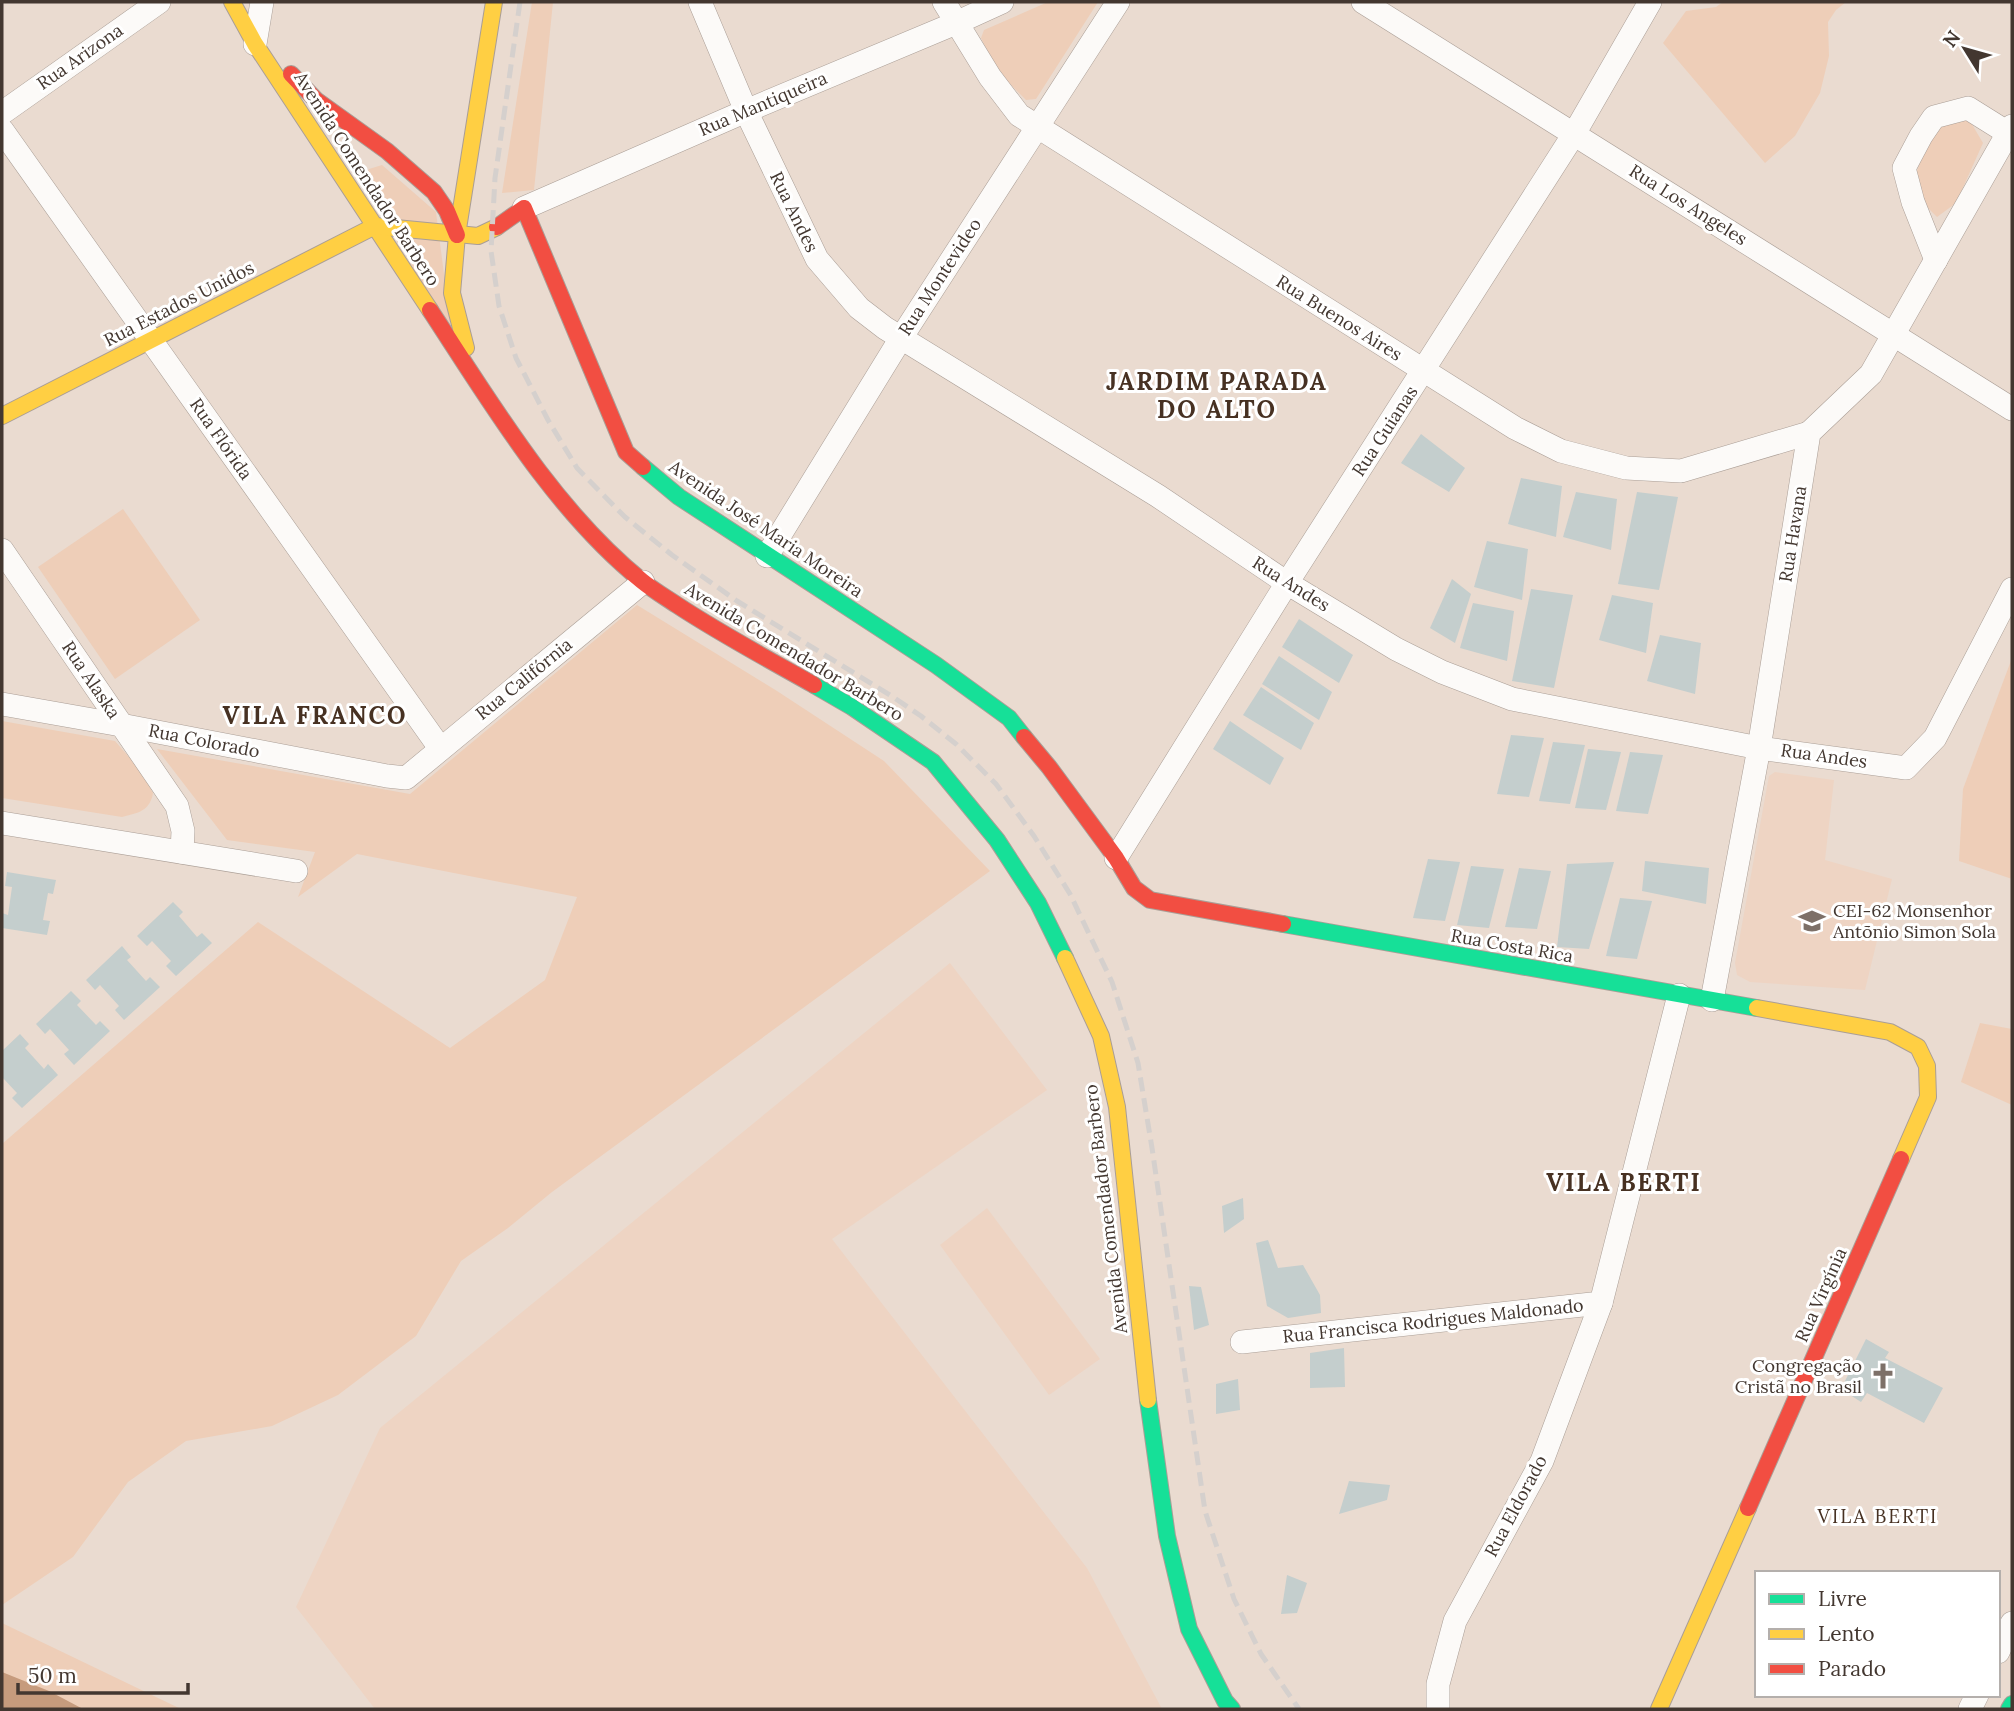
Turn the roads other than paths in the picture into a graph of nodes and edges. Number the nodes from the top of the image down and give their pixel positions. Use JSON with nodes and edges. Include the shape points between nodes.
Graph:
{"nodes":[{"id":1,"x":159,"y":2,"type":"edge"},
{"id":2,"x":232,"y":2,"type":"edge"},
{"id":3,"x":262,"y":2,"type":"edge"},
{"id":4,"x":494,"y":2,"type":"edge"},
{"id":5,"x":700,"y":2,"type":"edge"},
{"id":6,"x":944,"y":2,"type":"edge"},
{"id":7,"x":1002,"y":2,"type":"edge"},
{"id":8,"x":1118,"y":2,"type":"edge"},
{"id":9,"x":1650,"y":2,"type":"edge"},
{"id":10,"x":1376,"y":5,"type":"edge"},
{"id":11,"x":956,"y":23,"type":"junction"},
{"id":12,"x":256,"y":37,"type":"junction"},
{"id":13,"x":746,"y":111,"type":"junction"},
{"id":14,"x":2,"y":113,"type":"edge"},
{"id":15,"x":1037,"y":127,"type":"junction"},
{"id":16,"x":2010,"y":129,"type":"edge"},
{"id":17,"x":2,"y":130,"type":"edge"},
{"id":18,"x":1574,"y":134,"type":"junction"},
{"id":19,"x":375,"y":158,"type":"dead end"},
{"id":20,"x":395,"y":158,"type":"junction"},
{"id":21,"x":357,"y":172,"type":"dead end"},
{"id":22,"x":353,"y":191,"type":"junction"},
{"id":23,"x":524,"y":208,"type":"junction"},
{"id":24,"x":375,"y":226,"type":"junction"},
{"id":25,"x":457,"y":235,"type":"junction"},
{"id":26,"x":1936,"y":260,"type":"junction"},
{"id":27,"x":1894,"y":335,"type":"junction"},
{"id":28,"x":901,"y":338,"type":"junction"},
{"id":29,"x":151,"y":340,"type":"junction"},
{"id":30,"x":1423,"y":371,"type":"junction"},
{"id":31,"x":472,"y":374,"type":"junction"},
{"id":32,"x":2012,"y":409,"type":"edge"},
{"id":33,"x":2,"y":416,"type":"edge"},
{"id":34,"x":1809,"y":433,"type":"junction"},
{"id":35,"x":2,"y":550,"type":"edge"},
{"id":36,"x":768,"y":556,"type":"junction"},
{"id":37,"x":643,"y":582,"type":"junction"},
{"id":38,"x":1287,"y":583,"type":"junction"},
{"id":39,"x":2012,"y":589,"type":"edge"},
{"id":40,"x":2,"y":704,"type":"edge"},
{"id":41,"x":121,"y":724,"type":"junction"},
{"id":42,"x":440,"y":748,"type":"junction"},
{"id":43,"x":1759,"y":748,"type":"junction"},
{"id":44,"x":406,"y":778,"type":"joint"},
{"id":45,"x":2,"y":823,"type":"edge"},
{"id":46,"x":182,"y":852,"type":"junction"},
{"id":47,"x":1116,"y":858,"type":"junction"},
{"id":48,"x":296,"y":871,"type":"dead end"},
{"id":49,"x":1678,"y":995,"type":"junction"},
{"id":50,"x":1712,"y":1000,"type":"junction"},
{"id":51,"x":1918,"y":1047,"type":"joint"},
{"id":52,"x":1601,"y":1303,"type":"junction"},
{"id":53,"x":1242,"y":1342,"type":"dead end"},
{"id":54,"x":2012,"y":1623,"type":"edge"},
{"id":55,"x":2000,"y":1648,"type":"edge"},
{"id":56,"x":2012,"y":1704,"type":"edge"},
{"id":57,"x":1232,"y":1709,"type":"edge"},
{"id":58,"x":1438,"y":1709,"type":"edge"},
{"id":59,"x":1659,"y":1709,"type":"edge"},
{"id":60,"x":2010,"y":1709,"type":"edge"}],
"edges":[{"from":1,"to":14,"type":"street","name":"Rua Arizona"},
{"from":2,"to":12,"type":"main road","name":"Avenida Comendador Barbero"},
{"from":3,"to":12,"type":"street"},
{"from":4,"to":25,"type":"main road"},
{"from":5,"to":13,"type":"street","name":"Rua Andes"},
{"from":6,"to":11,"type":"street","name":"Rua Buenos Aires"},
{"from":7,"to":11,"type":"street","name":"Rua Mantiqueira"},
{"from":8,"to":15,"type":"street","name":"Rua Montevideo"},
{"from":9,"to":18,"type":"street","name":"Rua Guianas"},
{"from":10,"to":18,"type":"street","name":"Rua Los Angeles"},
{"from":11,"to":13,"type":"street","name":"Rua Mantiqueira"},
{"from":11,"to":15,"type":"street","name":"Rua Buenos Aires","via":[[1019,115]]},
{"from":12,"to":20,"type":"main road","name":"Avenida Comendador Barbero","via":[[316,100]]},
{"from":12,"to":22,"type":"main road","name":"Avenida Comendador Barbero"},
{"from":13,"to":23,"type":"street","name":"Rua Mantiqueira"},
{"from":13,"to":28,"type":"street","name":"Rua Andes","via":[[817,259],[859,308]]},
{"from":15,"to":28,"type":"street","name":"Rua Montevideo"},
{"from":15,"to":30,"type":"street","name":"Rua Buenos Aires"},
{"from":16,"to":26,"type":"street"},
{"from":16,"to":26,"type":"street","via":[[1968,108],[1934,117],[1921,136],[1904,168]]},
{"from":17,"to":29,"type":"street","name":"Rua Flórida"},
{"from":18,"to":27,"type":"street","name":"Rua Los Angeles"},
{"from":18,"to":30,"type":"street","name":"Rua Guianas"},
{"from":19,"to":20,"type":"main road"},
{"from":20,"to":25,"type":"main road","name":"Avenida Comendador Barbero","via":[[434,192]]},
{"from":21,"to":22,"type":"main road"},
{"from":22,"to":24,"type":"main road","name":"Avenida Comendador Barbero"},
{"from":23,"to":25,"type":"main road","via":[[478,236]]},
{"from":23,"to":36,"type":"main road","name":"Avenida José Maria Moreira","via":[[626,452],[679,498]]},
{"from":24,"to":25,"type":"main road"},
{"from":24,"to":29,"type":"main road","name":"Rua Estados Unidos"},
{"from":24,"to":31,"type":"main road","name":"Avenida Comendador Barbero"},
{"from":25,"to":31,"type":"main road","name":"Avenida Comendador Barbero","via":[[452,293]]},
{"from":26,"to":27,"type":"street"},
{"from":27,"to":32,"type":"street","name":"Rua Los Angeles"},
{"from":27,"to":34,"type":"street","via":[[1871,374]]},
{"from":28,"to":36,"type":"street","name":"Rua Montevideo"},
{"from":28,"to":38,"type":"street","name":"Rua Andes","via":[[1158,496]]},
{"from":29,"to":33,"type":"main road","name":"Rua Estados Unidos"},
{"from":29,"to":42,"type":"street","name":"Rua Flórida"},
{"from":30,"to":34,"type":"street","name":"Rua Buenos Aires","via":[[1561,451],[1626,468],[1681,471]]},
{"from":30,"to":38,"type":"street","name":"Rua Guianas"},
{"from":31,"to":37,"type":"main road","name":"Avenida Comendador Barbero","via":[[571,513]]},
{"from":34,"to":43,"type":"street","name":"Rua Havana"},
{"from":35,"to":41,"type":"street","name":"Rua Alaska"},
{"from":36,"to":47,"type":"main road","name":"Avenida José Maria Moreira","via":[[1009,718]]},
{"from":37,"to":42,"type":"street","name":"Rua Califórnia"},
{"from":37,"to":57,"type":"main road","name":"Avenida Comendador Barbero","via":[[852,706],[933,762],[997,840],[1038,903],[1101,1036],[1117,1107],[1145,1378],[1167,1536],[1189,1629]]},
{"from":38,"to":43,"type":"street","name":"Rua Andes","via":[[1396,649],[1512,699]]},
{"from":38,"to":47,"type":"street","name":"Rua Guianas"},
{"from":39,"to":43,"type":"street","name":"Rua Andes","via":[[1936,738],[1906,768]]},
{"from":40,"to":41,"type":"street","name":"Rua Colorado"},
{"from":41,"to":44,"type":"street","name":"Rua Colorado"},
{"from":41,"to":46,"type":"street","name":"Rua Alaska","via":[[177,806]]},
{"from":42,"to":44,"type":"street","name":"Rua Califórnia"},
{"from":43,"to":50,"type":"street","name":"Rua Havana"},
{"from":45,"to":46,"type":"street"},
{"from":46,"to":48,"type":"street"},
{"from":47,"to":49,"type":"main road","name":"Rua Costa Rica","via":[[1134,888],[1150,900]]},
{"from":49,"to":50,"type":"main road","name":"Rua Costa Rica"},
{"from":49,"to":52,"type":"street","name":"Rua Francisca Rodrigues Maldonado"},
{"from":50,"to":51,"type":"main road","name":"Rua Costa Rica","via":[[1890,1032]]},
{"from":51,"to":59,"type":"main road","name":"Rua Virgínia","via":[[1927,1066],[1928,1097]]},
{"from":52,"to":53,"type":"street","name":"Rua Francisca Rodrigues Maldonado"},
{"from":52,"to":58,"type":"street","name":"Rua Eldorado","via":[[1542,1461],[1455,1621],[1438,1684]]},
{"from":54,"to":55,"type":"street"},
{"from":56,"to":60,"type":"main road"}]}
